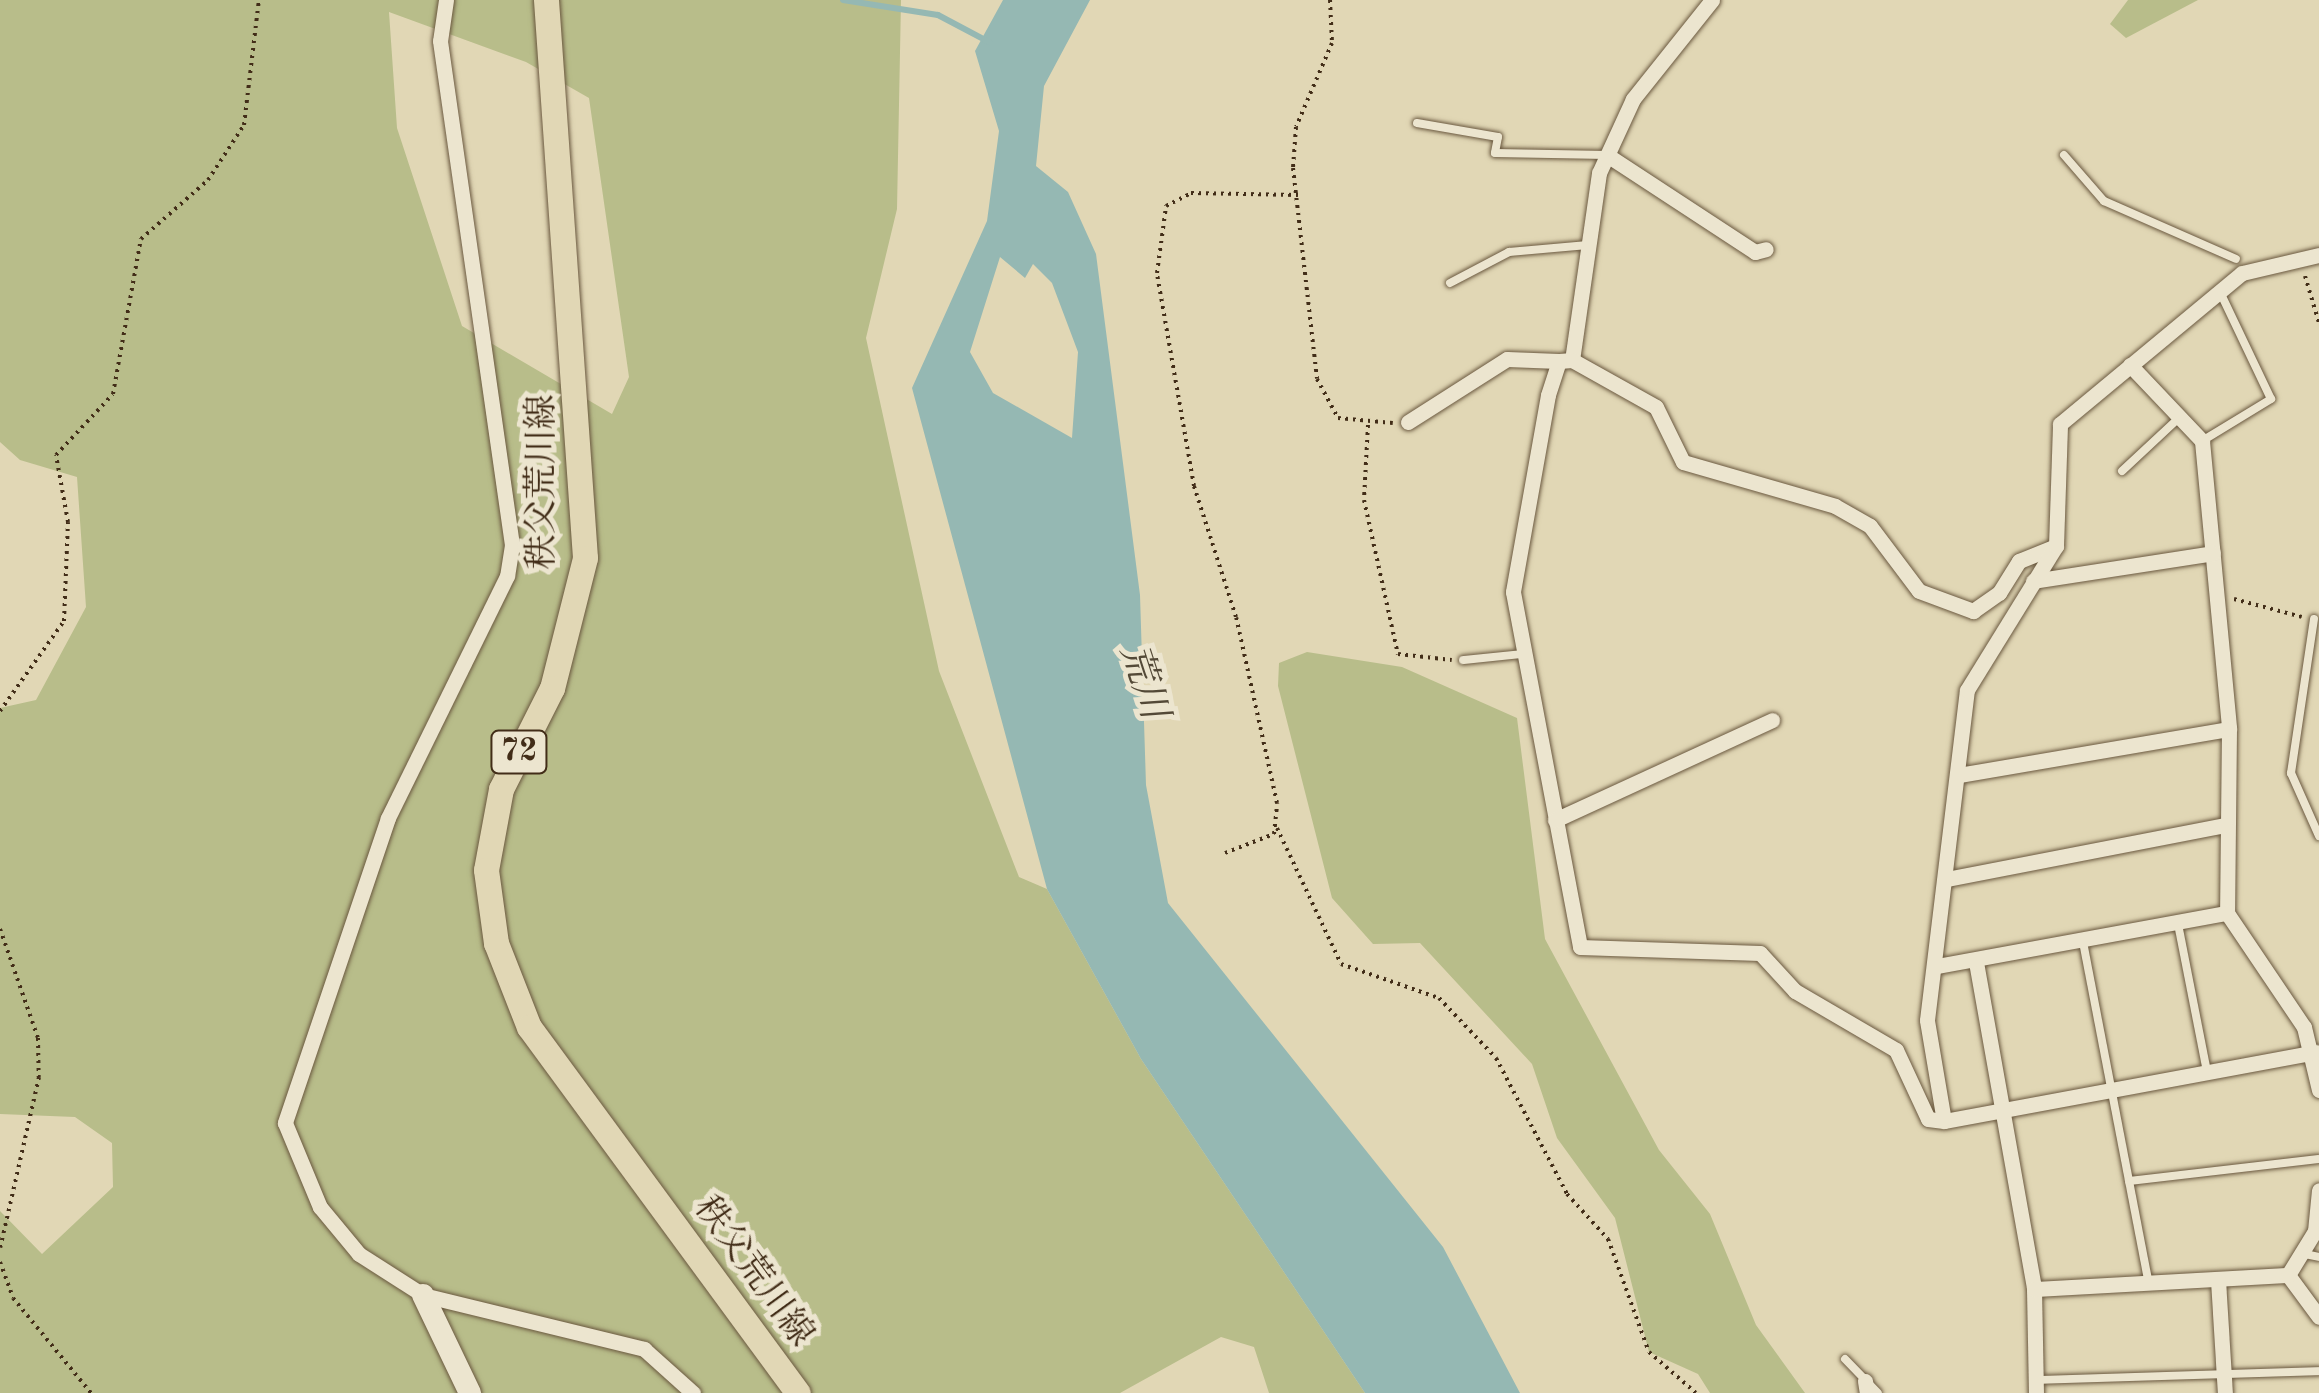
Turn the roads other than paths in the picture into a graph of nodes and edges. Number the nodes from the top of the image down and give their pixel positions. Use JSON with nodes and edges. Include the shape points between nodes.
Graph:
{"nodes":[{"id":1,"x":446,"y":0,"type":"edge"},
{"id":2,"x":1712,"y":0,"type":"edge"},
{"id":3,"x":545,"y":12,"type":"edge"},
{"id":4,"x":1416,"y":124,"type":"dead end"},
{"id":5,"x":2064,"y":155,"type":"dead end"},
{"id":6,"x":1608,"y":156,"type":"junction"},
{"id":7,"x":1589,"y":245,"type":"junction"},
{"id":8,"x":1766,"y":249,"type":"dead end"},
{"id":9,"x":2319,"y":255,"type":"edge"},
{"id":10,"x":2236,"y":259,"type":"dead end"},
{"id":11,"x":1450,"y":283,"type":"dead end"},
{"id":12,"x":2220,"y":292,"type":"junction"},
{"id":13,"x":1566,"y":360,"type":"junction"},
{"id":14,"x":2130,"y":365,"type":"junction"},
{"id":15,"x":2180,"y":417,"type":"junction"},
{"id":16,"x":1408,"y":422,"type":"road end"},
{"id":17,"x":2202,"y":440,"type":"junction"},
{"id":18,"x":2122,"y":471,"type":"dead end"},
{"id":19,"x":2056,"y":546,"type":"junction"},
{"id":20,"x":2213,"y":553,"type":"junction"},
{"id":21,"x":2033,"y":581,"type":"junction"},
{"id":22,"x":2314,"y":619,"type":"road end"},
{"id":23,"x":1522,"y":654,"type":"junction"},
{"id":24,"x":1462,"y":660,"type":"road end"},
{"id":25,"x":1772,"y":720,"type":"dead end"},
{"id":26,"x":2228,"y":729,"type":"junction"},
{"id":27,"x":1959,"y":776,"type":"junction"},
{"id":28,"x":1554,"y":820,"type":"junction"},
{"id":29,"x":2225,"y":825,"type":"junction"},
{"id":30,"x":2319,"y":836,"type":"edge"},
{"id":31,"x":1946,"y":879,"type":"junction"},
{"id":32,"x":2227,"y":913,"type":"junction"},
{"id":33,"x":2178,"y":924,"type":"junction"},
{"id":34,"x":2082,"y":942,"type":"junction"},
{"id":35,"x":1976,"y":962,"type":"junction"},
{"id":36,"x":1937,"y":966,"type":"junction"},
{"id":37,"x":2319,"y":1016,"type":"edge"},
{"id":38,"x":2304,"y":1027,"type":"junction"},
{"id":39,"x":2316,"y":1052,"type":"junction"},
{"id":40,"x":2208,"y":1074,"type":"junction"},
{"id":41,"x":2319,"y":1090,"type":"edge"},
{"id":42,"x":2112,"y":1092,"type":"junction"},
{"id":43,"x":2007,"y":1110,"type":"junction"},
{"id":44,"x":1944,"y":1121,"type":"junction"},
{"id":45,"x":2319,"y":1159,"type":"edge"},
{"id":46,"x":2130,"y":1182,"type":"junction"},
{"id":47,"x":2319,"y":1190,"type":"edge"},
{"id":48,"x":2312,"y":1255,"type":"edge"},
{"id":49,"x":2288,"y":1275,"type":"junction"},
{"id":50,"x":2218,"y":1280,"type":"junction"},
{"id":51,"x":2149,"y":1283,"type":"junction"},
{"id":52,"x":2034,"y":1290,"type":"junction"},
{"id":53,"x":423,"y":1295,"type":"junction"},
{"id":54,"x":2319,"y":1318,"type":"edge"},
{"id":55,"x":1846,"y":1359,"type":"dead end"},
{"id":56,"x":2224,"y":1370,"type":"junction"},
{"id":57,"x":2319,"y":1370,"type":"edge"},
{"id":58,"x":1866,"y":1387,"type":"edge"},
{"id":59,"x":2037,"y":1387,"type":"edge"},
{"id":60,"x":470,"y":1393,"type":"edge"},
{"id":61,"x":694,"y":1393,"type":"edge"},
{"id":62,"x":798,"y":1393,"type":"edge"},
{"id":63,"x":1878,"y":1393,"type":"edge"},
{"id":64,"x":2225,"y":1393,"type":"edge"}],
"edges":[{"from":1,"to":53,"type":"street","via":[[440,41],[510,527],[508,576],[388,818],[285,1123],[320,1207],[359,1254]]},
{"from":2,"to":6,"type":"street","via":[[1633,100]]},
{"from":3,"to":62,"type":"main road","name":"秩父荒川線","number":"72","via":[[578,371],[585,558],[552,688],[501,789],[486,870],[496,944],[529,1027]]},
{"from":4,"to":6,"type":"lane","via":[[1498,138],[1495,153]]},
{"from":5,"to":10,"type":"lane","via":[[2104,200]]},
{"from":6,"to":7,"type":"street"},
{"from":6,"to":8,"type":"street","via":[[1754,252]]},
{"from":7,"to":11,"type":"lane","via":[[1510,252]]},
{"from":7,"to":13,"type":"street"},
{"from":9,"to":12,"type":"street","via":[[2242,273]]},
{"from":12,"to":14,"type":"street"},
{"from":12,"to":17,"type":"lane","via":[[2271,399]]},
{"from":13,"to":16,"type":"street","via":[[1507,359]]},
{"from":13,"to":19,"type":"street","via":[[1656,408],[1683,462],[1835,506],[1870,526],[1918,591],[1973,611],[1999,593],[2019,561]]},
{"from":13,"to":23,"type":"street","via":[[1528,476],[1513,592]]},
{"from":14,"to":15,"type":"street"},
{"from":14,"to":19,"type":"street","via":[[2060,424]]},
{"from":15,"to":17,"type":"street"},
{"from":15,"to":18,"type":"lane"},
{"from":17,"to":20,"type":"street"},
{"from":19,"to":21,"type":"street"},
{"from":20,"to":21,"type":"street"},
{"from":20,"to":26,"type":"street"},
{"from":21,"to":27,"type":"street","via":[[1968,690]]},
{"from":22,"to":30,"type":"lane","via":[[2291,772]]},
{"from":23,"to":24,"type":"lane"},
{"from":23,"to":28,"type":"street"},
{"from":25,"to":28,"type":"street"},
{"from":26,"to":27,"type":"street"},
{"from":26,"to":29,"type":"street"},
{"from":27,"to":31,"type":"street"},
{"from":28,"to":44,"type":"street","via":[[1580,948],[1760,952],[1795,991],[1896,1050],[1928,1119]]},
{"from":29,"to":31,"type":"street"},
{"from":29,"to":32,"type":"street"},
{"from":31,"to":36,"type":"street"},
{"from":32,"to":33,"type":"street"},
{"from":32,"to":38,"type":"street"},
{"from":33,"to":34,"type":"street"},
{"from":33,"to":40,"type":"lane"},
{"from":34,"to":35,"type":"street"},
{"from":34,"to":42,"type":"lane"},
{"from":35,"to":36,"type":"street"},
{"from":35,"to":43,"type":"street"},
{"from":36,"to":44,"type":"street","via":[[1927,1020]]},
{"from":37,"to":38,"type":"street"},
{"from":38,"to":39,"type":"street"},
{"from":39,"to":40,"type":"street"},
{"from":39,"to":41,"type":"street"},
{"from":40,"to":42,"type":"street"},
{"from":42,"to":43,"type":"street"},
{"from":42,"to":46,"type":"lane"},
{"from":43,"to":44,"type":"street"},
{"from":43,"to":52,"type":"street"},
{"from":45,"to":46,"type":"lane"},
{"from":46,"to":51,"type":"lane"},
{"from":47,"to":48,"type":"street"},
{"from":48,"to":49,"type":"street"},
{"from":49,"to":50,"type":"street"},
{"from":49,"to":54,"type":"street"},
{"from":50,"to":51,"type":"street"},
{"from":50,"to":56,"type":"street"},
{"from":51,"to":52,"type":"street"},
{"from":52,"to":59,"type":"street"},
{"from":53,"to":60,"type":"street"},
{"from":53,"to":61,"type":"street","via":[[644,1349]]},
{"from":55,"to":58,"type":"lane"},
{"from":56,"to":57,"type":"lane"},
{"from":56,"to":59,"type":"lane"},
{"from":56,"to":64,"type":"street"},
{"from":58,"to":63,"type":"lane"}]}
